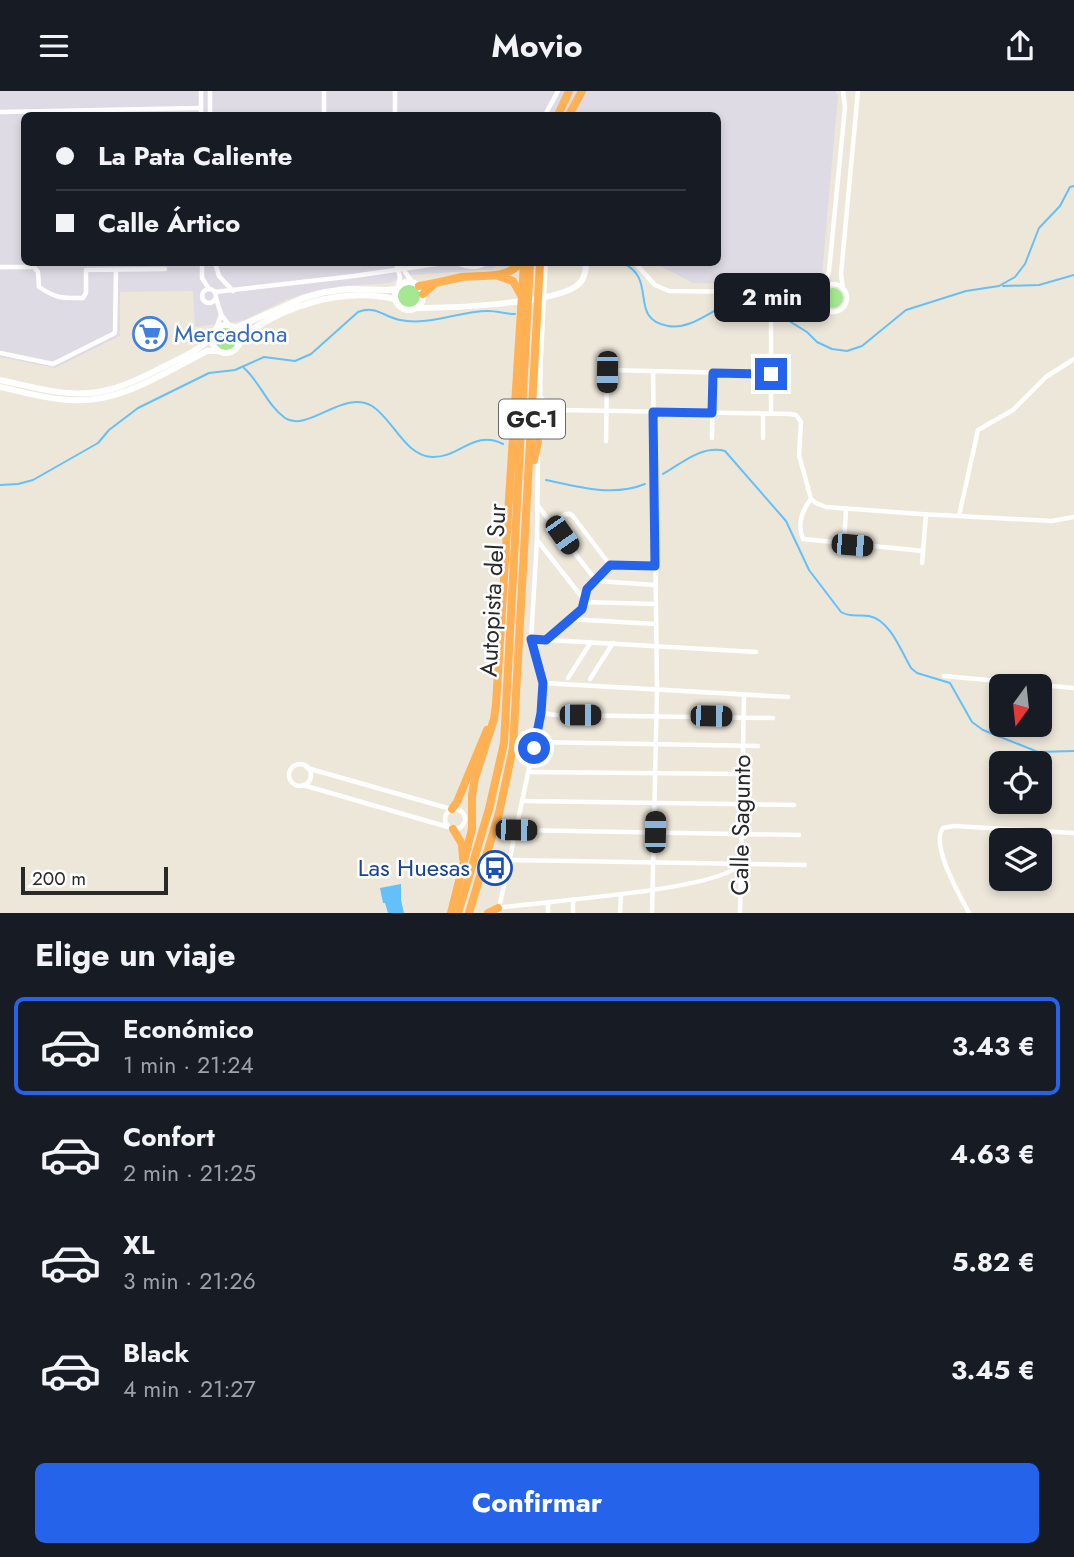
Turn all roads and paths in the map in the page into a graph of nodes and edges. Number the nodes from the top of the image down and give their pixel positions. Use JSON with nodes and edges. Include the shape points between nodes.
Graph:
{"nodes":[{"id":1,"x":201,"y":91,"type":"edge"},
{"id":2,"x":210,"y":91,"type":"edge"},
{"id":3,"x":324,"y":91,"type":"edge"},
{"id":4,"x":395,"y":91,"type":"edge"},
{"id":5,"x":558,"y":91,"type":"edge"},
{"id":6,"x":569,"y":91,"type":"edge"},
{"id":7,"x":582,"y":91,"type":"edge"},
{"id":8,"x":843,"y":91,"type":"edge"},
{"id":9,"x":858,"y":91,"type":"edge"},
{"id":10,"x":201,"y":108,"type":"junction"},
{"id":11,"x":0,"y":112,"type":"edge"},
{"id":12,"x":201,"y":112,"type":"edge"},
{"id":13,"x":210,"y":112,"type":"edge"},
{"id":14,"x":324,"y":112,"type":"edge"},
{"id":15,"x":395,"y":112,"type":"edge"},
{"id":16,"x":547,"y":112,"type":"edge"},
{"id":17,"x":559,"y":112,"type":"edge"},
{"id":18,"x":571,"y":112,"type":"edge"},
{"id":19,"x":202,"y":266,"type":"edge"},
{"id":20,"x":216,"y":266,"type":"edge"},
{"id":21,"x":395,"y":266,"type":"edge"},
{"id":22,"x":397,"y":266,"type":"edge"},
{"id":23,"x":398,"y":266,"type":"edge"},
{"id":24,"x":518,"y":266,"type":"edge"},
{"id":25,"x":522,"y":266,"type":"edge"},
{"id":26,"x":529,"y":266,"type":"edge"},
{"id":27,"x":544,"y":266,"type":"edge"},
{"id":28,"x":586,"y":266,"type":"edge"},
{"id":29,"x":638,"y":266,"type":"edge"},
{"id":30,"x":0,"y":267,"type":"edge"},
{"id":31,"x":165,"y":269,"type":"dead end"},
{"id":32,"x":116,"y":270,"type":"junction"},
{"id":33,"x":829,"y":274,"type":"junction"},
{"id":34,"x":841,"y":274,"type":"junction"},
{"id":35,"x":488,"y":275,"type":"junction"},
{"id":36,"x":834,"y":285,"type":"junction"},
{"id":37,"x":397,"y":287,"type":"junction"},
{"id":38,"x":209,"y":289,"type":"junction"},
{"id":39,"x":843,"y":289,"type":"junction"},
{"id":40,"x":419,"y":290,"type":"junction"},
{"id":41,"x":823,"y":290,"type":"junction"},
{"id":42,"x":233,"y":292,"type":"junction"},
{"id":43,"x":215,"y":295,"type":"junction"},
{"id":44,"x":762,"y":295,"type":"junction"},
{"id":45,"x":524,"y":296,"type":"junction"},
{"id":46,"x":394,"y":299,"type":"junction"},
{"id":47,"x":210,"y":302,"type":"junction"},
{"id":48,"x":770,"y":303,"type":"junction"},
{"id":49,"x":821,"y":305,"type":"junction"},
{"id":50,"x":417,"y":308,"type":"junction"},
{"id":51,"x":438,"y":308,"type":"junction"},
{"id":52,"x":220,"y":311,"type":"junction"},
{"id":53,"x":232,"y":327,"type":"junction"},
{"id":54,"x":523,"y":327,"type":"junction"},
{"id":55,"x":539,"y":327,"type":"junction"},
{"id":56,"x":216,"y":329,"type":"junction"},
{"id":57,"x":212,"y":336,"type":"junction"},
{"id":58,"x":240,"y":338,"type":"junction"},
{"id":59,"x":218,"y":351,"type":"junction"},
{"id":60,"x":0,"y":353,"type":"edge"},
{"id":61,"x":1074,"y":359,"type":"edge"},
{"id":62,"x":540,"y":360,"type":"junction"},
{"id":63,"x":653,"y":371,"type":"junction"},
{"id":64,"x":771,"y":372,"type":"junction"},
{"id":65,"x":713,"y":373,"type":"junction"},
{"id":66,"x":0,"y":380,"type":"edge"},
{"id":67,"x":0,"y":387,"type":"edge"},
{"id":68,"x":541,"y":397,"type":"junction"},
{"id":69,"x":561,"y":410,"type":"junction"},
{"id":70,"x":606,"y":411,"type":"junction"},
{"id":71,"x":653,"y":412,"type":"junction"},
{"id":72,"x":712,"y":413,"type":"junction"},
{"id":73,"x":763,"y":414,"type":"junction"},
{"id":74,"x":771,"y":414,"type":"junction"},
{"id":75,"x":539,"y":422,"type":"junction"},
{"id":76,"x":712,"y":438,"type":"dead end"},
{"id":77,"x":762,"y":438,"type":"dead end"},
{"id":78,"x":606,"y":441,"type":"dead end"},
{"id":79,"x":538,"y":442,"type":"junction"},
{"id":80,"x":534,"y":460,"type":"junction"},
{"id":81,"x":811,"y":499,"type":"junction"},
{"id":82,"x":538,"y":506,"type":"junction"},
{"id":83,"x":846,"y":508,"type":"junction"},
{"id":84,"x":527,"y":512,"type":"junction"},
{"id":85,"x":926,"y":515,"type":"junction"},
{"id":86,"x":959,"y":516,"type":"junction"},
{"id":87,"x":548,"y":517,"type":"junction"},
{"id":88,"x":1074,"y":517,"type":"edge"},
{"id":89,"x":559,"y":519,"type":"junction"},
{"id":90,"x":555,"y":526,"type":"junction"},
{"id":91,"x":537,"y":540,"type":"junction"},
{"id":92,"x":844,"y":544,"type":"junction"},
{"id":93,"x":923,"y":551,"type":"junction"},
{"id":94,"x":922,"y":563,"type":"dead end"},
{"id":95,"x":610,"y":565,"type":"junction"},
{"id":96,"x":655,"y":566,"type":"junction"},
{"id":97,"x":595,"y":579,"type":"junction"},
{"id":98,"x":655,"y":585,"type":"junction"},
{"id":99,"x":585,"y":602,"type":"junction"},
{"id":100,"x":655,"y":604,"type":"junction"},
{"id":101,"x":569,"y":619,"type":"junction"},
{"id":102,"x":655,"y":624,"type":"junction"},
{"id":103,"x":531,"y":639,"type":"junction"},
{"id":104,"x":546,"y":640,"type":"junction"},
{"id":105,"x":591,"y":642,"type":"junction"},
{"id":106,"x":613,"y":643,"type":"junction"},
{"id":107,"x":656,"y":646,"type":"junction"},
{"id":108,"x":756,"y":652,"type":"dead end"},
{"id":109,"x":944,"y":676,"type":"dead end"},
{"id":110,"x":568,"y":678,"type":"dead end"},
{"id":111,"x":590,"y":679,"type":"dead end"},
{"id":112,"x":543,"y":683,"type":"junction"},
{"id":113,"x":1074,"y":688,"type":"edge"},
{"id":114,"x":657,"y":689,"type":"junction"},
{"id":115,"x":744,"y":695,"type":"junction"},
{"id":116,"x":788,"y":697,"type":"dead end"},
{"id":117,"x":496,"y":704,"type":"junction"},
{"id":118,"x":541,"y":713,"type":"junction"},
{"id":119,"x":657,"y":715,"type":"junction"},
{"id":120,"x":744,"y":717,"type":"junction"},
{"id":121,"x":773,"y":718,"type":"dead end"},
{"id":122,"x":536,"y":742,"type":"junction"},
{"id":123,"x":656,"y":745,"type":"junction"},
{"id":124,"x":743,"y":746,"type":"junction"},
{"id":125,"x":758,"y":746,"type":"dead end"},
{"id":126,"x":307,"y":768,"type":"junction"},
{"id":127,"x":530,"y":772,"type":"junction"},
{"id":128,"x":656,"y":774,"type":"junction"},
{"id":129,"x":742,"y":774,"type":"junction"},
{"id":130,"x":303,"y":785,"type":"junction"},
{"id":131,"x":524,"y":801,"type":"junction"},
{"id":132,"x":655,"y":803,"type":"junction"},
{"id":133,"x":742,"y":804,"type":"junction"},
{"id":134,"x":794,"y":805,"type":"dead end"},
{"id":135,"x":452,"y":809,"type":"junction"},
{"id":136,"x":450,"y":828,"type":"junction"},
{"id":137,"x":516,"y":830,"type":"junction"},
{"id":138,"x":655,"y":832,"type":"junction"},
{"id":139,"x":1074,"y":833,"type":"edge"},
{"id":140,"x":742,"y":834,"type":"junction"},
{"id":141,"x":799,"y":835,"type":"dead end"},
{"id":142,"x":509,"y":860,"type":"junction"},
{"id":143,"x":654,"y":861,"type":"junction"},
{"id":144,"x":726,"y":863,"type":"junction"},
{"id":145,"x":741,"y":863,"type":"junction"},
{"id":146,"x":805,"y":865,"type":"dead end"},
{"id":147,"x":732,"y":871,"type":"junction"},
{"id":148,"x":724,"y":873,"type":"junction"},
{"id":149,"x":740,"y":877,"type":"junction"},
{"id":150,"x":460,"y":883,"type":"junction"},
{"id":151,"x":653,"y":890,"type":"junction"},
{"id":152,"x":621,"y":894,"type":"junction"},
{"id":153,"x":573,"y":900,"type":"junction"},
{"id":154,"x":548,"y":902,"type":"junction"},
{"id":155,"x":524,"y":904,"type":"junction"},
{"id":156,"x":498,"y":910,"type":"edge"},
{"id":157,"x":451,"y":913,"type":"edge"},
{"id":158,"x":458,"y":913,"type":"edge"},
{"id":159,"x":469,"y":913,"type":"edge"},
{"id":160,"x":488,"y":913,"type":"edge"},
{"id":161,"x":524,"y":913,"type":"edge"},
{"id":162,"x":548,"y":913,"type":"edge"},
{"id":163,"x":573,"y":913,"type":"edge"},
{"id":164,"x":620,"y":913,"type":"edge"},
{"id":165,"x":652,"y":913,"type":"edge"},
{"id":166,"x":740,"y":913,"type":"edge"},
{"id":167,"x":969,"y":913,"type":"edge"}],
"edges":[{"from":1,"to":10,"type":"street"},
{"from":2,"to":13,"type":"street"},
{"from":3,"to":14,"type":"street"},
{"from":4,"to":15,"type":"street"},
{"from":5,"to":16,"type":"street"},
{"from":6,"to":17,"type":"highway"},
{"from":7,"to":18,"type":"highway"},
{"from":8,"to":33,"type":"street"},
{"from":9,"to":34,"type":"street"},
{"from":10,"to":11,"type":"street"},
{"from":10,"to":12,"type":"street"},
{"from":19,"to":38,"type":"street"},
{"from":20,"to":42,"type":"street"},
{"from":21,"to":42,"type":"street"},
{"from":22,"to":37,"type":"street"},
{"from":23,"to":40,"type":"street"},
{"from":24,"to":35,"type":"highway"},
{"from":25,"to":45,"type":"highway"},
{"from":26,"to":45,"type":"highway","name":"Autopista del Sur","number":"GC-1"},
{"from":27,"to":55,"type":"highway","name":"Autopista del Sur","number":"GC-1"},
{"from":28,"to":51,"type":"street","via":[[580,282],[552,297]]},
{"from":29,"to":44,"type":"street","via":[[655,285],[669,291]]},
{"from":30,"to":32,"type":"street","via":[[34,267],[39,287],[61,299],[83,298],[86,270]]},
{"from":31,"to":32,"type":"street"},
{"from":32,"to":60,"type":"street","via":[[116,333],[53,364]]},
{"from":33,"to":36,"type":"street"},
{"from":33,"to":41,"type":"street"},
{"from":34,"to":36,"type":"street"},
{"from":34,"to":39,"type":"street"},
{"from":35,"to":40,"type":"highway"},
{"from":35,"to":45,"type":"highway","via":[[513,281]]},
{"from":36,"to":39,"type":"street"},
{"from":36,"to":41,"type":"street"},
{"from":37,"to":40,"type":"street","via":[[404,282]]},
{"from":37,"to":46,"type":"street"},
{"from":37,"to":53,"type":"street","via":[[325,292]]},
{"from":38,"to":43,"type":"street"},
{"from":38,"to":47,"type":"street","via":[[202,296]]},
{"from":39,"to":49,"type":"street","via":[[847,301],[842,309],[828,311]]},
{"from":40,"to":50,"type":"street"},
{"from":40,"to":51,"type":"street"},
{"from":41,"to":44,"type":"street"},
{"from":41,"to":49,"type":"street"},
{"from":42,"to":43,"type":"street"},
{"from":43,"to":47,"type":"street"},
{"from":43,"to":52,"type":"street"},
{"from":44,"to":48,"type":"street"},
{"from":45,"to":54,"type":"highway","name":"Autopista del Sur","number":"GC-1"},
{"from":46,"to":50,"type":"street","via":[[403,309]]},
{"from":46,"to":58,"type":"street","via":[[367,295],[327,299],[290,311]]},
{"from":47,"to":52,"type":"street"},
{"from":48,"to":49,"type":"street"},
{"from":48,"to":64,"type":"street"},
{"from":50,"to":51,"type":"street"},
{"from":52,"to":53,"type":"street"},
{"from":52,"to":56,"type":"street"},
{"from":53,"to":56,"type":"street"},
{"from":53,"to":58,"type":"street"},
{"from":54,"to":117,"type":"highway"},
{"from":54,"to":158,"type":"highway","name":"Autopista del Sur","number":"GC-1","via":[[504,743]]},
{"from":55,"to":62,"type":"street"},
{"from":55,"to":84,"type":"highway","name":"Autopista del Sur","number":"GC-1"},
{"from":56,"to":57,"type":"street"},
{"from":57,"to":59,"type":"street"},
{"from":57,"to":66,"type":"street","via":[[192,352],[111,390],[69,394]]},
{"from":58,"to":59,"type":"street","via":[[231,352]]},
{"from":59,"to":67,"type":"street","via":[[207,351],[133,389],[93,400],[51,398]]},
{"from":61,"to":86,"type":"street","via":[[1046,377],[1013,410],[978,430]]},
{"from":62,"to":68,"type":"street"},
{"from":62,"to":80,"type":"highway"},
{"from":63,"to":65,"type":"street"},
{"from":63,"to":70,"type":"street","via":[[609,370]]},
{"from":63,"to":71,"type":"street"},
{"from":64,"to":65,"type":"street"},
{"from":64,"to":74,"type":"street"},
{"from":65,"to":72,"type":"street"},
{"from":68,"to":69,"type":"street"},
{"from":68,"to":75,"type":"street"},
{"from":69,"to":70,"type":"street"},
{"from":69,"to":75,"type":"street","via":[[544,415]]},
{"from":70,"to":71,"type":"street"},
{"from":70,"to":78,"type":"street"},
{"from":71,"to":72,"type":"street"},
{"from":71,"to":96,"type":"street"},
{"from":72,"to":73,"type":"street"},
{"from":72,"to":76,"type":"street"},
{"from":73,"to":74,"type":"street"},
{"from":73,"to":77,"type":"street"},
{"from":74,"to":81,"type":"street","via":[[796,415],[801,422],[799,455]]},
{"from":75,"to":79,"type":"street"},
{"from":79,"to":80,"type":"highway"},
{"from":79,"to":82,"type":"street"},
{"from":80,"to":84,"type":"highway"},
{"from":81,"to":83,"type":"street"},
{"from":81,"to":92,"type":"street","via":[[802,511],[803,539]]},
{"from":82,"to":87,"type":"street"},
{"from":82,"to":91,"type":"street"},
{"from":83,"to":85,"type":"street"},
{"from":83,"to":92,"type":"street"},
{"from":84,"to":159,"type":"highway","name":"Autopista del Sur","number":"GC-1","via":[[513,748]]},
{"from":85,"to":86,"type":"street"},
{"from":85,"to":93,"type":"street"},
{"from":86,"to":88,"type":"street","via":[[1052,521]]},
{"from":87,"to":89,"type":"street"},
{"from":87,"to":90,"type":"street"},
{"from":89,"to":90,"type":"street"},
{"from":89,"to":95,"type":"street","via":[[572,515]]},
{"from":90,"to":97,"type":"street"},
{"from":91,"to":99,"type":"street"},
{"from":91,"to":103,"type":"street"},
{"from":92,"to":93,"type":"street"},
{"from":93,"to":94,"type":"street"},
{"from":95,"to":96,"type":"street"},
{"from":95,"to":97,"type":"street"},
{"from":96,"to":98,"type":"street"},
{"from":97,"to":98,"type":"street"},
{"from":97,"to":99,"type":"street"},
{"from":98,"to":100,"type":"street"},
{"from":99,"to":100,"type":"street"},
{"from":99,"to":101,"type":"street"},
{"from":100,"to":102,"type":"street"},
{"from":101,"to":102,"type":"street"},
{"from":101,"to":104,"type":"street"},
{"from":102,"to":107,"type":"street"},
{"from":103,"to":104,"type":"street"},
{"from":103,"to":112,"type":"street"},
{"from":104,"to":105,"type":"street"},
{"from":105,"to":106,"type":"street"},
{"from":105,"to":110,"type":"street"},
{"from":106,"to":107,"type":"street"},
{"from":106,"to":111,"type":"street"},
{"from":107,"to":108,"type":"street"},
{"from":107,"to":114,"type":"street"},
{"from":109,"to":113,"type":"street"},
{"from":112,"to":114,"type":"street"},
{"from":112,"to":118,"type":"street"},
{"from":114,"to":115,"type":"street"},
{"from":114,"to":119,"type":"street"},
{"from":115,"to":116,"type":"street"},
{"from":115,"to":120,"type":"street","name":"Calle Sagunto"},
{"from":117,"to":135,"type":"highway"},
{"from":117,"to":150,"type":"highway","via":[[475,778],[472,829]]},
{"from":118,"to":119,"type":"street"},
{"from":118,"to":122,"type":"street"},
{"from":119,"to":120,"type":"street"},
{"from":119,"to":123,"type":"street"},
{"from":120,"to":121,"type":"street"},
{"from":120,"to":124,"type":"street","name":"Calle Sagunto"},
{"from":122,"to":123,"type":"street"},
{"from":122,"to":127,"type":"street"},
{"from":123,"to":124,"type":"street"},
{"from":123,"to":128,"type":"street"},
{"from":124,"to":125,"type":"street"},
{"from":124,"to":129,"type":"street","name":"Calle Sagunto"},
{"from":126,"to":130,"type":"street","via":[[310,778]]},
{"from":126,"to":130,"type":"street","via":[[298,765],[289,774],[293,783]]},
{"from":126,"to":135,"type":"street"},
{"from":127,"to":128,"type":"street"},
{"from":127,"to":131,"type":"street"},
{"from":128,"to":129,"type":"street"},
{"from":128,"to":132,"type":"street"},
{"from":129,"to":133,"type":"street","name":"Calle Sagunto"},
{"from":130,"to":136,"type":"street"},
{"from":131,"to":132,"type":"street"},
{"from":131,"to":137,"type":"street"},
{"from":132,"to":133,"type":"street"},
{"from":132,"to":138,"type":"street"},
{"from":133,"to":134,"type":"street"},
{"from":133,"to":140,"type":"street","name":"Calle Sagunto"},
{"from":135,"to":136,"type":"street","via":[[445,815]]},
{"from":135,"to":136,"type":"street","via":[[466,817],[462,826]]},
{"from":136,"to":150,"type":"highway","via":[[462,844]]},
{"from":137,"to":138,"type":"street"},
{"from":137,"to":142,"type":"street"},
{"from":138,"to":140,"type":"street"},
{"from":138,"to":143,"type":"street"},
{"from":139,"to":167,"type":"street","via":[[954,826],[939,831],[944,861]]},
{"from":140,"to":141,"type":"street"},
{"from":140,"to":145,"type":"street","name":"Calle Sagunto"},
{"from":142,"to":143,"type":"street"},
{"from":142,"to":156,"type":"street"},
{"from":143,"to":144,"type":"street"},
{"from":143,"to":151,"type":"street"},
{"from":144,"to":145,"type":"street"},
{"from":144,"to":148,"type":"street"},
{"from":145,"to":146,"type":"street"},
{"from":145,"to":147,"type":"street"},
{"from":145,"to":149,"type":"street","name":"Calle Sagunto"},
{"from":147,"to":148,"type":"street"},
{"from":147,"to":149,"type":"street"},
{"from":148,"to":151,"type":"street"},
{"from":149,"to":166,"type":"street","name":"Calle Sagunto"},
{"from":150,"to":157,"type":"highway"},
{"from":151,"to":152,"type":"street"},
{"from":151,"to":165,"type":"street"},
{"from":152,"to":153,"type":"street"},
{"from":152,"to":164,"type":"street"},
{"from":153,"to":154,"type":"street"},
{"from":153,"to":163,"type":"street"},
{"from":154,"to":155,"type":"street"},
{"from":154,"to":162,"type":"street"},
{"from":155,"to":156,"type":"street"},
{"from":155,"to":161,"type":"street"},
{"from":156,"to":160,"type":"highway"}]}
